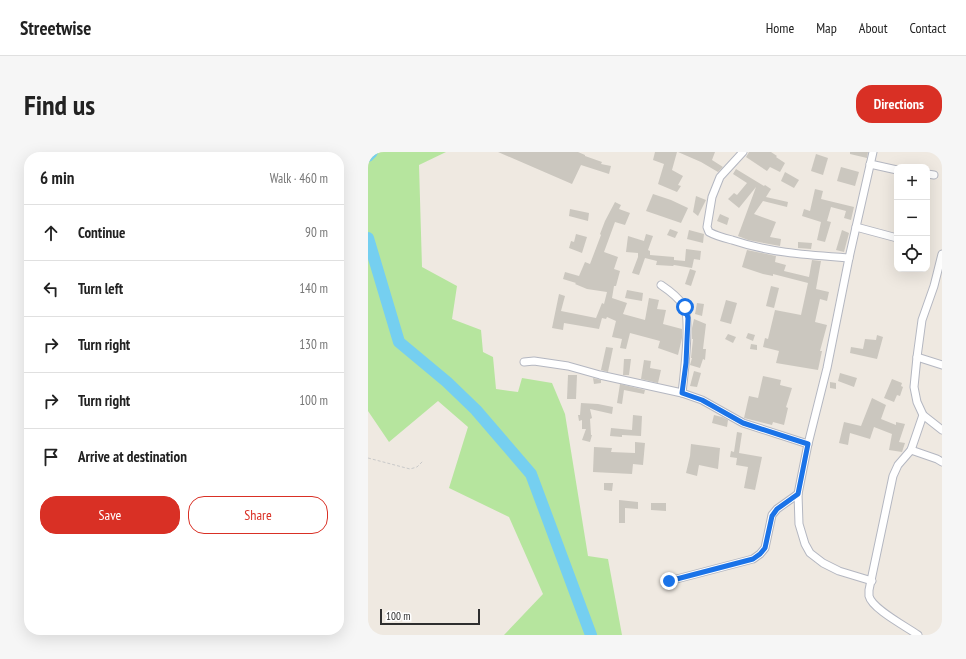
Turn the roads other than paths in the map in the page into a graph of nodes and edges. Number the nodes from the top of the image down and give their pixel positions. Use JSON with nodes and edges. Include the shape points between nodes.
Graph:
{"nodes":[{"id":1,"x":743,"y":152,"type":"edge"},
{"id":2,"x":873,"y":152,"type":"edge"},
{"id":3,"x":870,"y":164,"type":"junction"},
{"id":4,"x":894,"y":169,"type":"edge"},
{"id":5,"x":856,"y":226,"type":"junction"},
{"id":6,"x":894,"y":237,"type":"edge"},
{"id":7,"x":942,"y":254,"type":"edge"},
{"id":8,"x":849,"y":258,"type":"junction"},
{"id":9,"x":661,"y":285,"type":"dead end"},
{"id":10,"x":917,"y":356,"type":"junction"},
{"id":11,"x":524,"y":362,"type":"dead end"},
{"id":12,"x":942,"y":365,"type":"edge"},
{"id":13,"x":682,"y":393,"type":"junction"},
{"id":14,"x":923,"y":414,"type":"junction"},
{"id":15,"x":942,"y":430,"type":"edge"},
{"id":16,"x":808,"y":444,"type":"junction"},
{"id":17,"x":911,"y":450,"type":"junction"},
{"id":18,"x":942,"y":462,"type":"edge"},
{"id":19,"x":798,"y":494,"type":"junction"},
{"id":20,"x":669,"y":581,"type":"dead end"},
{"id":21,"x":872,"y":581,"type":"junction"},
{"id":22,"x":918,"y":635,"type":"edge"}],
"edges":[{"from":1,"to":8,"type":"street","via":[[720,177],[712,197],[707,227],[709,232],[773,251]]},
{"from":2,"to":3,"type":"street"},
{"from":3,"to":4,"type":"street"},
{"from":3,"to":5,"type":"street"},
{"from":5,"to":6,"type":"street"},
{"from":5,"to":8,"type":"street"},
{"from":7,"to":10,"type":"street","via":[[922,320]]},
{"from":8,"to":16,"type":"street","via":[[827,368]]},
{"from":9,"to":13,"type":"street","via":[[675,295],[685,307],[688,318]]},
{"from":10,"to":12,"type":"street"},
{"from":10,"to":14,"type":"street","via":[[914,387]]},
{"from":11,"to":13,"type":"street","via":[[534,360],[568,366]]},
{"from":13,"to":16,"type":"street","via":[[702,400],[743,423]]},
{"from":14,"to":15,"type":"street"},
{"from":14,"to":17,"type":"street"},
{"from":16,"to":19,"type":"street"},
{"from":17,"to":18,"type":"street"},
{"from":17,"to":21,"type":"street","via":[[898,465],[893,476]]},
{"from":19,"to":20,"type":"street","via":[[777,509],[772,516],[765,548],[753,559]]},
{"from":19,"to":21,"type":"street","via":[[799,524],[810,553],[839,571]]},
{"from":21,"to":22,"type":"street","via":[[869,597],[873,602],[890,618]]}]}
